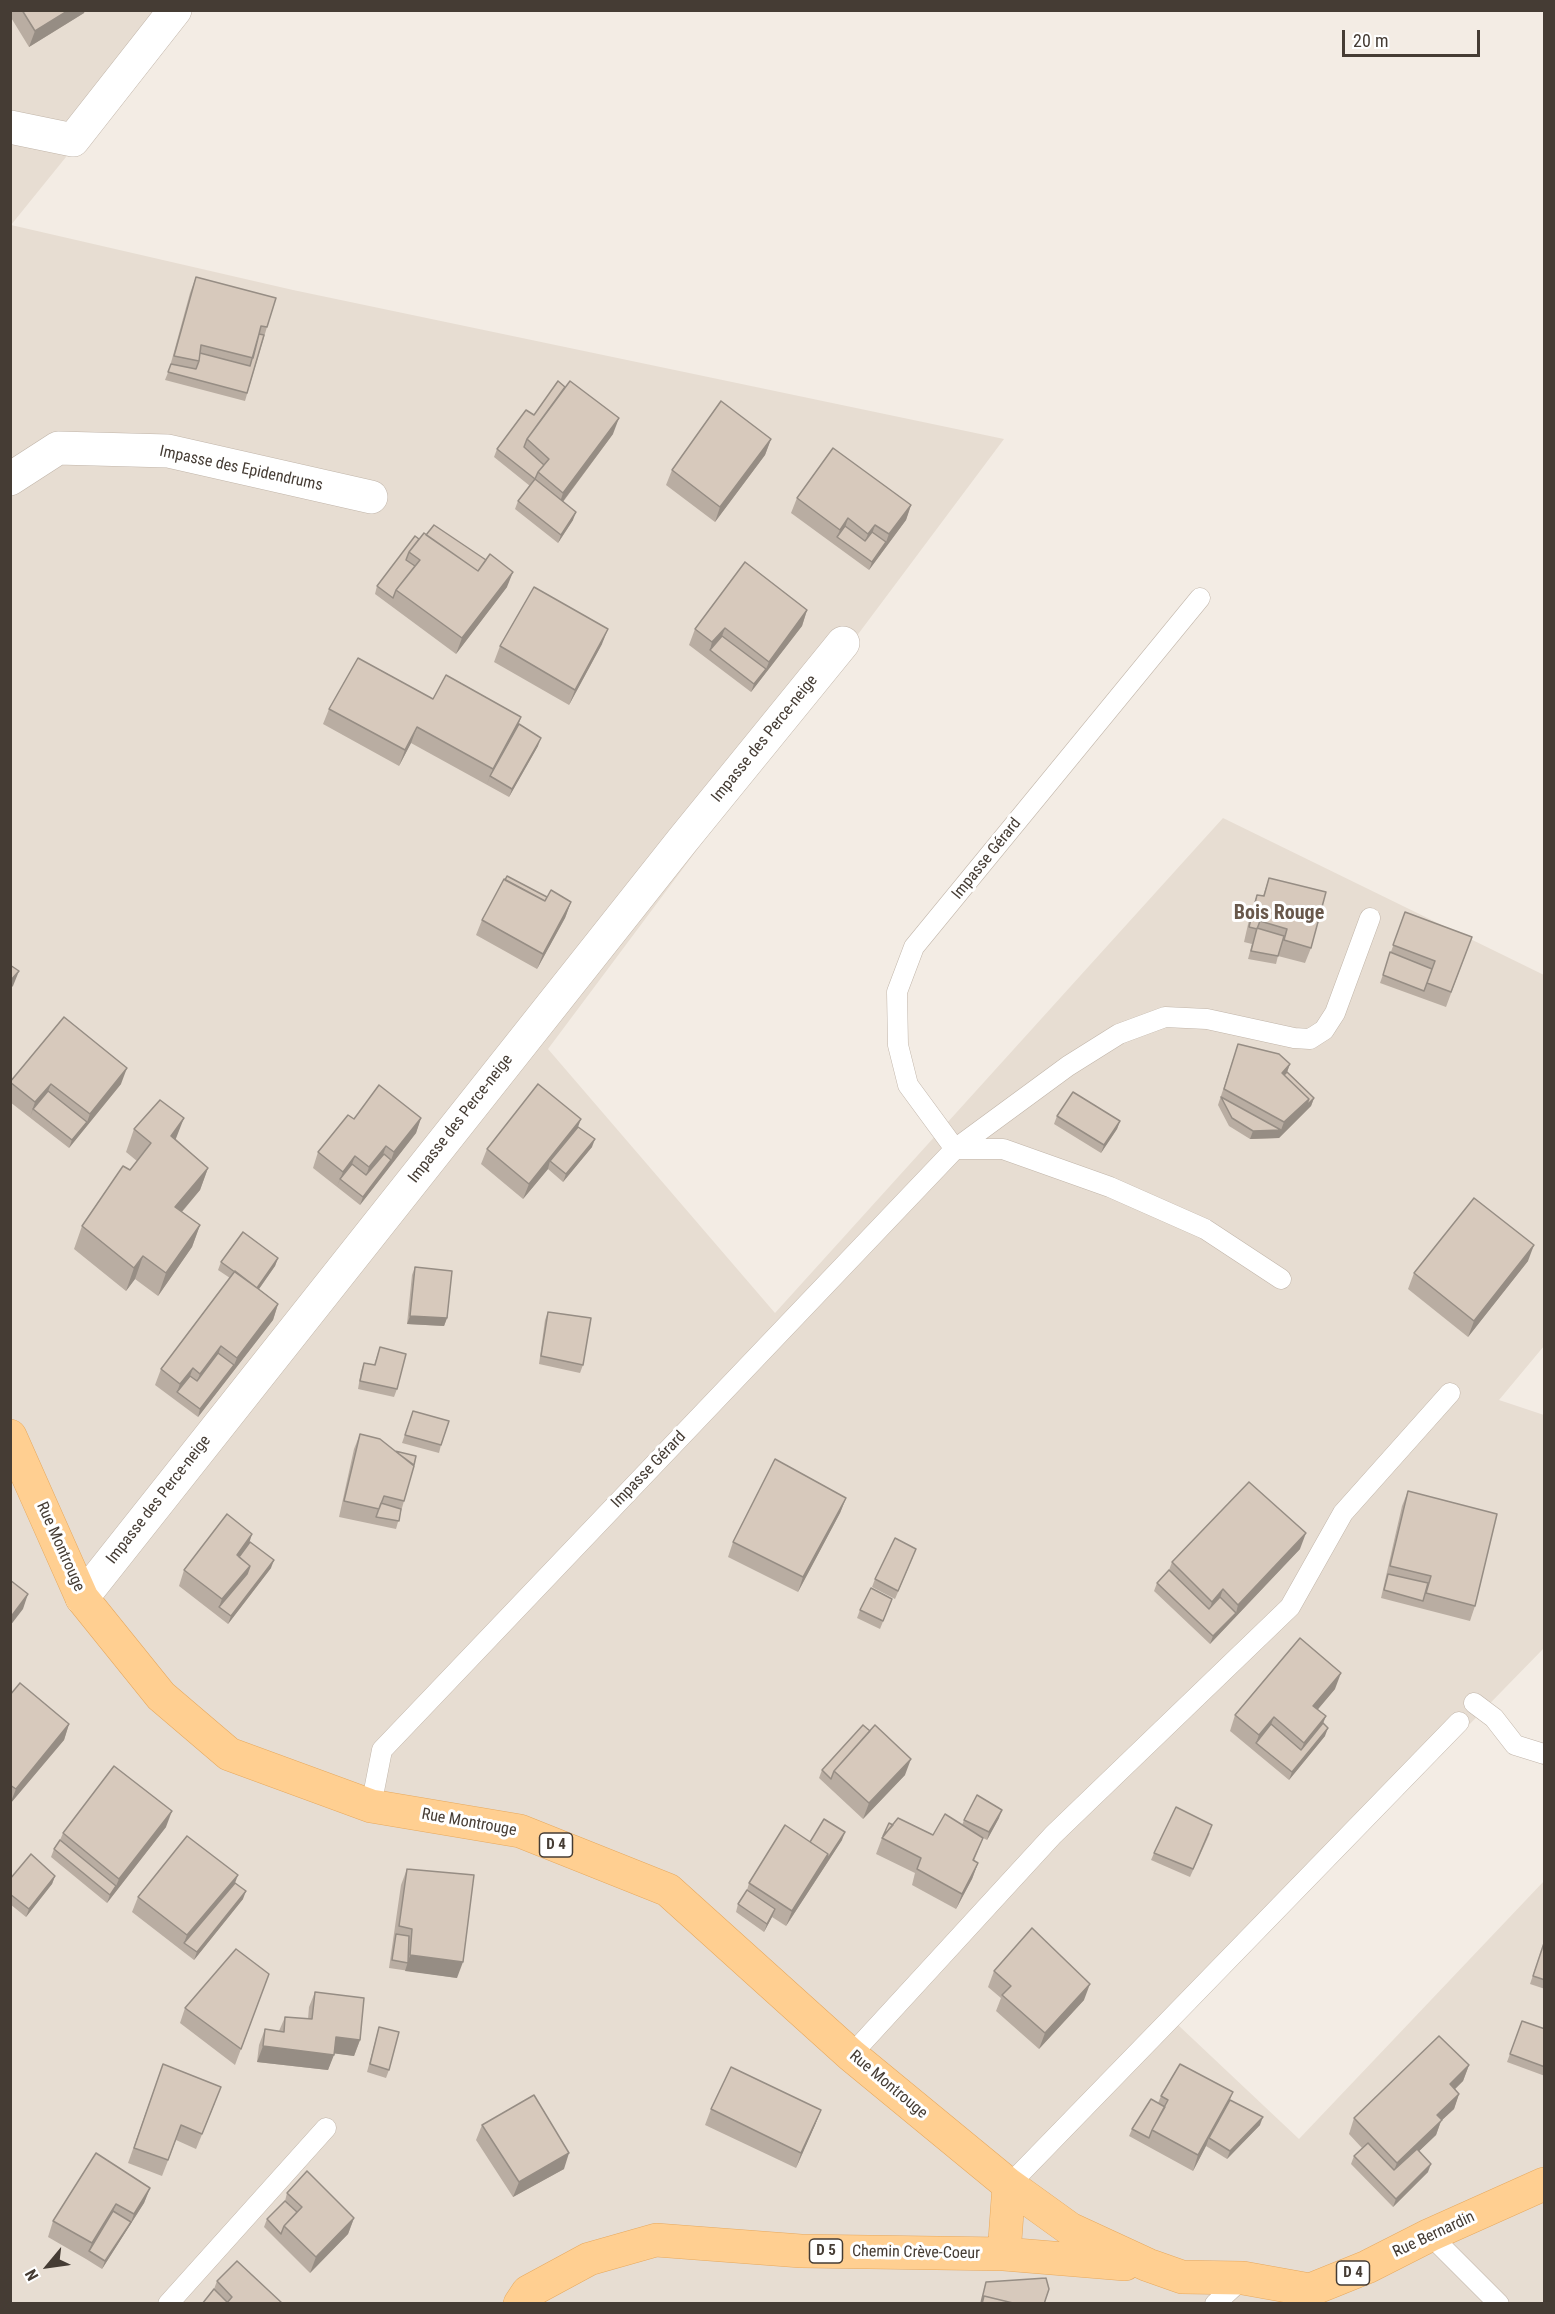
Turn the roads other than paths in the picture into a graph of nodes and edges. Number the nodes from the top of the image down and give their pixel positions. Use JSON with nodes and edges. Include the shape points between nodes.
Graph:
{"nodes":[{"id":1,"x":175,"y":10,"type":"edge"},
{"id":2,"x":10,"y":127,"type":"edge"},
{"id":3,"x":10,"y":479,"type":"edge"},
{"id":4,"x":371,"y":497,"type":"dead end"},
{"id":5,"x":1200,"y":598,"type":"dead end"},
{"id":6,"x":843,"y":643,"type":"dead end"},
{"id":7,"x":1370,"y":918,"type":"dead end"},
{"id":8,"x":955,"y":1149,"type":"junction"},
{"id":9,"x":1281,"y":1279,"type":"dead end"},
{"id":10,"x":1450,"y":1393,"type":"dead end"},
{"id":11,"x":10,"y":1437,"type":"edge"},
{"id":12,"x":82,"y":1598,"type":"junction"},
{"id":13,"x":1474,"y":1703,"type":"dead end"},
{"id":14,"x":1459,"y":1722,"type":"dead end"},
{"id":15,"x":1545,"y":1754,"type":"edge"},
{"id":16,"x":371,"y":1806,"type":"junction"},
{"id":17,"x":850,"y":2055,"type":"junction"},
{"id":18,"x":326,"y":2128,"type":"dead end"},
{"id":19,"x":1545,"y":2184,"type":"edge"},
{"id":20,"x":1009,"y":2185,"type":"junction"},
{"id":21,"x":1430,"y":2235,"type":"junction"},
{"id":22,"x":1004,"y":2254,"type":"junction"},
{"id":23,"x":1148,"y":2265,"type":"junction"},
{"id":24,"x":1243,"y":2277,"type":"junction"},
{"id":25,"x":168,"y":2304,"type":"edge"},
{"id":26,"x":520,"y":2304,"type":"edge"},
{"id":27,"x":1215,"y":2304,"type":"edge"},
{"id":28,"x":1499,"y":2304,"type":"edge"}],
"edges":[{"from":1,"to":2,"type":"street","via":[[73,140]]},
{"from":3,"to":4,"type":"street","name":"Impasse des Epidendrums","via":[[58,448],[168,451]]},
{"from":5,"to":8,"type":"lane","name":"Impasse Gérard","via":[[914,947],[897,992],[898,1045],[908,1085]]},
{"from":6,"to":12,"type":"street","name":"Impasse des Perce-neige"},
{"from":7,"to":8,"type":"lane","name":"Impasse Gérard","via":[[1335,1013],[1324,1030],[1310,1039],[1207,1019],[1165,1017],[1119,1034],[1068,1066]]},
{"from":8,"to":9,"type":"lane","via":[[1003,1149],[1110,1187],[1205,1229]]},
{"from":8,"to":16,"type":"lane","name":"Impasse Gérard","via":[[382,1750]]},
{"from":10,"to":17,"type":"lane","via":[[1343,1513],[1290,1607],[1053,1835]]},
{"from":11,"to":12,"type":"main road","name":"Rue Montrouge","number":"D 4"},
{"from":12,"to":16,"type":"main road","name":"Rue Montrouge","number":"D 4","via":[[161,1696],[229,1754]]},
{"from":13,"to":15,"type":"lane","via":[[1494,1718],[1515,1745]]},
{"from":14,"to":20,"type":"lane"},
{"from":16,"to":17,"type":"main road","name":"Rue Montrouge","number":"D 4","via":[[520,1831],[668,1890]]},
{"from":17,"to":20,"type":"main road","name":"Rue Montrouge","number":"D 4"},
{"from":18,"to":25,"type":"lane"},
{"from":19,"to":21,"type":"main road","name":"Rue Bernardin","number":"D 4"},
{"from":20,"to":22,"type":"main road"},
{"from":20,"to":23,"type":"main road","name":"Rue Montrouge","number":"D 4","via":[[1070,2229]]},
{"from":21,"to":24,"type":"main road","name":"Rue Bernardin","number":"D 4","via":[[1310,2290]]},
{"from":21,"to":28,"type":"lane"},
{"from":22,"to":23,"type":"main road","name":"Chemin Crève-Coeur","number":"D 5"},
{"from":22,"to":26,"type":"main road","name":"Chemin Crève-Coeur","number":"D 5","via":[[801,2251],[656,2240],[589,2259],[528,2292]]},
{"from":23,"to":24,"type":"main road","name":"Rue Bernardin","number":"D 4","via":[[1182,2277]]},
{"from":24,"to":27,"type":"lane"}]}
